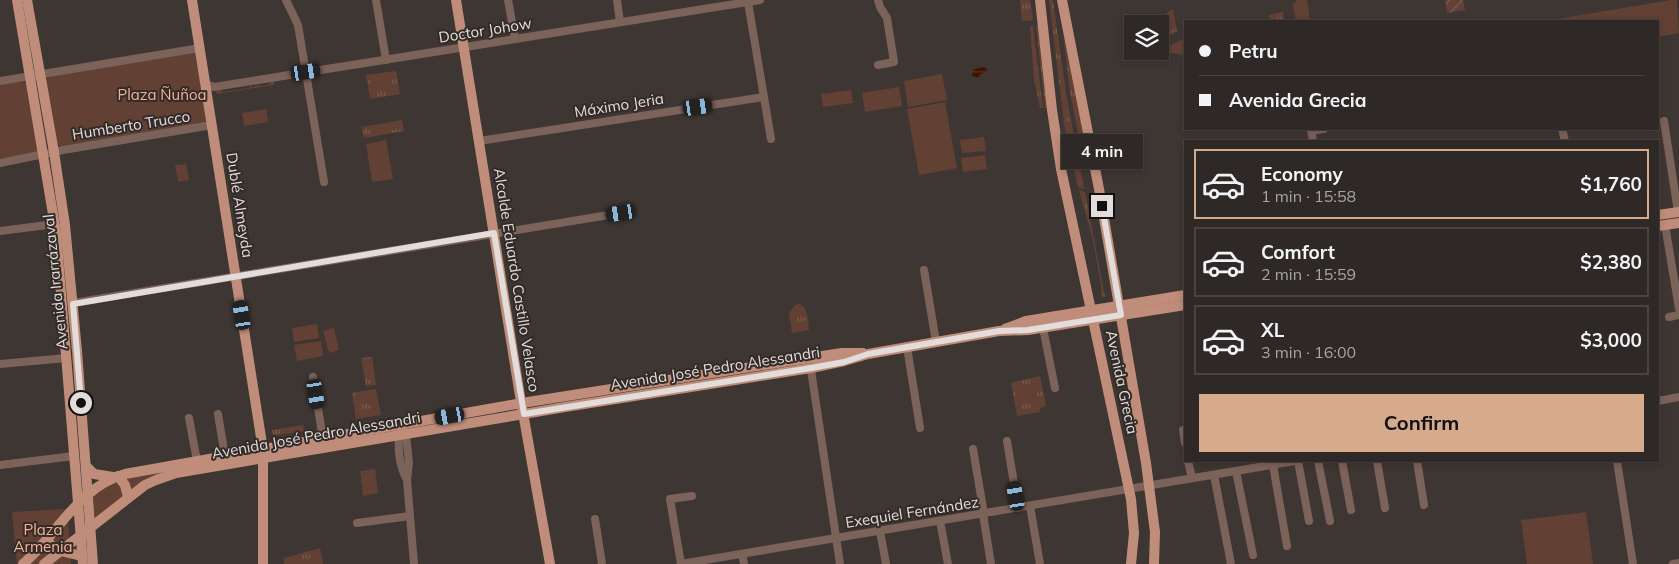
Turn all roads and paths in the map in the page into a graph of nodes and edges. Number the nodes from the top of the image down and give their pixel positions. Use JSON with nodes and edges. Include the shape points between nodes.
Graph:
{"nodes":[{"id":1,"x":17,"y":0,"type":"edge"},
{"id":2,"x":26,"y":0,"type":"edge"},
{"id":3,"x":192,"y":0,"type":"edge"},
{"id":4,"x":286,"y":0,"type":"edge"},
{"id":5,"x":376,"y":0,"type":"edge"},
{"id":6,"x":456,"y":0,"type":"edge"},
{"id":7,"x":508,"y":0,"type":"edge"},
{"id":8,"x":617,"y":0,"type":"edge"},
{"id":9,"x":760,"y":0,"type":"edge"},
{"id":10,"x":878,"y":0,"type":"edge"},
{"id":11,"x":1040,"y":0,"type":"edge"},
{"id":12,"x":1062,"y":0,"type":"edge"},
{"id":13,"x":748,"y":2,"type":"junction"},
{"id":14,"x":620,"y":22,"type":"junction"},
{"id":15,"x":515,"y":39,"type":"junction"},
{"id":16,"x":463,"y":47,"type":"junction"},
{"id":17,"x":200,"y":48,"type":"junction"},
{"id":18,"x":386,"y":60,"type":"junction"},
{"id":19,"x":878,"y":65,"type":"dead end"},
{"id":20,"x":306,"y":72,"type":"junction"},
{"id":21,"x":34,"y":74,"type":"junction"},
{"id":22,"x":0,"y":81,"type":"edge"},
{"id":23,"x":209,"y":88,"type":"junction"},
{"id":24,"x":764,"y":97,"type":"junction"},
{"id":25,"x":1664,"y":121,"type":"dead end"},
{"id":26,"x":212,"y":125,"type":"junction"},
{"id":27,"x":771,"y":139,"type":"dead end"},
{"id":28,"x":479,"y":140,"type":"junction"},
{"id":29,"x":54,"y":152,"type":"junction"},
{"id":30,"x":44,"y":154,"type":"junction"},
{"id":31,"x":0,"y":163,"type":"edge"},
{"id":32,"x":324,"y":182,"type":"dead end"},
{"id":33,"x":621,"y":213,"type":"dead end"},
{"id":34,"x":1659,"y":216,"type":"edge"},
{"id":35,"x":1679,"y":216,"type":"edge"},
{"id":36,"x":55,"y":224,"type":"junction"},
{"id":37,"x":1661,"y":226,"type":"edge"},
{"id":38,"x":0,"y":231,"type":"edge"},
{"id":39,"x":494,"y":233,"type":"junction"},
{"id":40,"x":924,"y":270,"type":"dead end"},
{"id":41,"x":236,"y":276,"type":"junction"},
{"id":42,"x":1184,"y":295,"type":"edge"},
{"id":43,"x":73,"y":304,"type":"junction"},
{"id":44,"x":1184,"y":305,"type":"edge"},
{"id":45,"x":1679,"y":308,"type":"edge"},
{"id":46,"x":1120,"y":311,"type":"junction"},
{"id":47,"x":1092,"y":315,"type":"junction"},
{"id":48,"x":1679,"y":315,"type":"edge"},
{"id":49,"x":1669,"y":317,"type":"dead end"},
{"id":50,"x":1043,"y":328,"type":"junction"},
{"id":51,"x":999,"y":331,"type":"junction"},
{"id":52,"x":936,"y":342,"type":"junction"},
{"id":53,"x":906,"y":347,"type":"junction"},
{"id":54,"x":67,"y":358,"type":"junction"},
{"id":55,"x":810,"y":363,"type":"junction"},
{"id":56,"x":0,"y":364,"type":"edge"},
{"id":57,"x":313,"y":377,"type":"dead end"},
{"id":58,"x":1055,"y":388,"type":"dead end"},
{"id":59,"x":1679,"y":398,"type":"edge"},
{"id":60,"x":1659,"y":401,"type":"edge"},
{"id":61,"x":522,"y":403,"type":"junction"},
{"id":62,"x":218,"y":414,"type":"dead end"},
{"id":63,"x":524,"y":414,"type":"junction"},
{"id":64,"x":189,"y":418,"type":"dead end"},
{"id":65,"x":920,"y":428,"type":"dead end"},
{"id":66,"x":1183,"y":430,"type":"dead end"},
{"id":67,"x":402,"y":432,"type":"junction"},
{"id":68,"x":1184,"y":436,"type":"edge"},
{"id":69,"x":323,"y":439,"type":"junction"},
{"id":70,"x":1007,"y":441,"type":"dead end"},
{"id":71,"x":973,"y":449,"type":"dead end"},
{"id":72,"x":263,"y":454,"type":"junction"},
{"id":73,"x":74,"y":456,"type":"junction"},
{"id":74,"x":225,"y":456,"type":"junction"},
{"id":75,"x":197,"y":461,"type":"junction"},
{"id":76,"x":1188,"y":462,"type":"edge"},
{"id":77,"x":1291,"y":462,"type":"edge"},
{"id":78,"x":1297,"y":462,"type":"edge"},
{"id":79,"x":1318,"y":462,"type":"edge"},
{"id":80,"x":1342,"y":462,"type":"edge"},
{"id":81,"x":1377,"y":462,"type":"edge"},
{"id":82,"x":1417,"y":462,"type":"edge"},
{"id":83,"x":1617,"y":462,"type":"edge"},
{"id":84,"x":0,"y":465,"type":"edge"},
{"id":85,"x":1273,"y":465,"type":"junction"},
{"id":86,"x":86,"y":466,"type":"junction"},
{"id":87,"x":1236,"y":471,"type":"junction"},
{"id":88,"x":1214,"y":475,"type":"junction"},
{"id":89,"x":116,"y":477,"type":"junction"},
{"id":90,"x":1192,"y":478,"type":"junction"},
{"id":91,"x":1149,"y":486,"type":"junction"},
{"id":92,"x":1129,"y":490,"type":"junction"},
{"id":93,"x":88,"y":492,"type":"junction"},
{"id":94,"x":692,"y":496,"type":"dead end"},
{"id":95,"x":128,"y":497,"type":"junction"},
{"id":96,"x":78,"y":504,"type":"junction"},
{"id":97,"x":1424,"y":505,"type":"dead end"},
{"id":98,"x":1030,"y":506,"type":"junction"},
{"id":99,"x":1018,"y":508,"type":"junction"},
{"id":100,"x":1386,"y":508,"type":"dead end"},
{"id":101,"x":1351,"y":510,"type":"dead end"},
{"id":102,"x":984,"y":514,"type":"junction"},
{"id":103,"x":410,"y":516,"type":"junction"},
{"id":104,"x":595,"y":519,"type":"dead end"},
{"id":105,"x":940,"y":521,"type":"junction"},
{"id":106,"x":1309,"y":521,"type":"dead end"},
{"id":107,"x":1330,"y":522,"type":"dead end"},
{"id":108,"x":357,"y":523,"type":"dead end"},
{"id":109,"x":91,"y":526,"type":"junction"},
{"id":110,"x":880,"y":531,"type":"junction"},
{"id":111,"x":81,"y":535,"type":"junction"},
{"id":112,"x":47,"y":538,"type":"junction"},
{"id":113,"x":836,"y":538,"type":"junction"},
{"id":114,"x":1287,"y":546,"type":"dead end"},
{"id":115,"x":61,"y":551,"type":"junction"},
{"id":116,"x":742,"y":554,"type":"junction"},
{"id":117,"x":1253,"y":555,"type":"dead end"},
{"id":118,"x":83,"y":561,"type":"edge"},
{"id":119,"x":1679,"y":562,"type":"edge"},
{"id":120,"x":23,"y":564,"type":"edge"},
{"id":121,"x":44,"y":564,"type":"edge"},
{"id":122,"x":93,"y":564,"type":"edge"},
{"id":123,"x":263,"y":564,"type":"edge"},
{"id":124,"x":414,"y":564,"type":"edge"},
{"id":125,"x":550,"y":564,"type":"edge"},
{"id":126,"x":602,"y":564,"type":"edge"},
{"id":127,"x":681,"y":564,"type":"edge"},
{"id":128,"x":744,"y":564,"type":"edge"},
{"id":129,"x":840,"y":564,"type":"edge"},
{"id":130,"x":886,"y":564,"type":"edge"},
{"id":131,"x":948,"y":564,"type":"edge"},
{"id":132,"x":991,"y":564,"type":"edge"},
{"id":133,"x":1040,"y":564,"type":"edge"},
{"id":134,"x":1131,"y":564,"type":"edge"},
{"id":135,"x":1154,"y":564,"type":"edge"},
{"id":136,"x":1231,"y":564,"type":"edge"},
{"id":137,"x":1633,"y":564,"type":"edge"},
{"id":138,"x":1672,"y":564,"type":"edge"}],
"edges":[{"from":1,"to":21,"type":"main road","name":"Avenida Irarrázaval"},
{"from":2,"to":21,"type":"main road","name":"Avenida Irarrázaval"},
{"from":3,"to":17,"type":"main road","name":"Dublé Almeyda"},
{"from":4,"to":20,"type":"street","via":[[297,22]]},
{"from":5,"to":18,"type":"street"},
{"from":6,"to":16,"type":"main road","name":"Alcalde Eduardo Castillo Velasco"},
{"from":7,"to":15,"type":"street"},
{"from":8,"to":14,"type":"street"},
{"from":9,"to":13,"type":"street","name":"Doctor Johow"},
{"from":10,"to":19,"type":"street","via":[[887,18],[894,62]]},
{"from":11,"to":47,"type":"main road","name":"Avenida Grecia","via":[[1058,151]]},
{"from":12,"to":46,"type":"main road","name":"Avenida Grecia"},
{"from":13,"to":14,"type":"street","name":"Doctor Johow"},
{"from":13,"to":24,"type":"street"},
{"from":14,"to":15,"type":"street","name":"Doctor Johow"},
{"from":15,"to":16,"type":"street","name":"Doctor Johow"},
{"from":16,"to":18,"type":"street","name":"Doctor Johow"},
{"from":16,"to":28,"type":"main road","name":"Alcalde Eduardo Castillo Velasco"},
{"from":17,"to":21,"type":"street"},
{"from":17,"to":23,"type":"main road","name":"Dublé Almeyda"},
{"from":18,"to":20,"type":"street","name":"Doctor Johow"},
{"from":20,"to":23,"type":"street","name":"Doctor Johow"},
{"from":20,"to":32,"type":"street"},
{"from":21,"to":22,"type":"street"},
{"from":21,"to":29,"type":"main road","name":"Avenida Irarrázaval"},
{"from":21,"to":30,"type":"main road","name":"Avenida Irarrázaval"},
{"from":23,"to":26,"type":"main road","name":"Dublé Almeyda"},
{"from":24,"to":27,"type":"street"},
{"from":24,"to":28,"type":"street","name":"Máximo Jeria"},
{"from":25,"to":35,"type":"street"},
{"from":26,"to":29,"type":"street","name":"Humberto Trucco"},
{"from":26,"to":41,"type":"main road","name":"Dublé Almeyda"},
{"from":28,"to":39,"type":"main road","name":"Alcalde Eduardo Castillo Velasco"},
{"from":29,"to":30,"type":"street","name":"Humberto Trucco"},
{"from":29,"to":43,"type":"main road","name":"Avenida Irarrázaval"},
{"from":30,"to":31,"type":"street","name":"Humberto Trucco"},
{"from":30,"to":36,"type":"main road","name":"Avenida Irarrázaval"},
{"from":33,"to":39,"type":"street"},
{"from":34,"to":35,"type":"main road"},
{"from":35,"to":37,"type":"main road"},
{"from":36,"to":38,"type":"street"},
{"from":36,"to":54,"type":"main road","name":"Avenida Irarrázaval"},
{"from":37,"to":45,"type":"street"},
{"from":39,"to":41,"type":"street"},
{"from":39,"to":61,"type":"main road","name":"Alcalde Eduardo Castillo Velasco"},
{"from":40,"to":52,"type":"street"},
{"from":41,"to":43,"type":"street"},
{"from":41,"to":72,"type":"main road","name":"Dublé Almeyda"},
{"from":42,"to":46,"type":"main road","name":"Avenida José Pedro Alessandri"},
{"from":43,"to":86,"type":"main road","name":"Avenida Irarrázaval"},
{"from":44,"to":46,"type":"main road","name":"Avenida José Pedro Alessandri"},
{"from":46,"to":47,"type":"main road","name":"Avenida José Pedro Alessandri"},
{"from":46,"to":91,"type":"main road","name":"Avenida Grecia"},
{"from":47,"to":50,"type":"main road","name":"Avenida José Pedro Alessandri"},
{"from":47,"to":51,"type":"main road","name":"Avenida José Pedro Alessandri","via":[[1026,321]]},
{"from":47,"to":92,"type":"main road","name":"Avenida Grecia"},
{"from":48,"to":49,"type":"street"},
{"from":50,"to":51,"type":"main road","name":"Avenida José Pedro Alessandri"},
{"from":50,"to":58,"type":"street"},
{"from":51,"to":52,"type":"main road","name":"Avenida José Pedro Alessandri"},
{"from":52,"to":53,"type":"main road","name":"Avenida José Pedro Alessandri"},
{"from":53,"to":55,"type":"main road","name":"Avenida José Pedro Alessandri","via":[[844,362]]},
{"from":53,"to":65,"type":"street"},
{"from":54,"to":56,"type":"street"},
{"from":54,"to":73,"type":"main road","name":"Avenida Irarrázaval"},
{"from":55,"to":61,"type":"main road","name":"Avenida José Pedro Alessandri"},
{"from":55,"to":63,"type":"main road","name":"Avenida José Pedro Alessandri"},
{"from":55,"to":113,"type":"street"},
{"from":57,"to":69,"type":"street"},
{"from":59,"to":60,"type":"street"},
{"from":61,"to":63,"type":"main road","name":"Alcalde Eduardo Castillo Velasco"},
{"from":61,"to":67,"type":"main road","name":"Avenida José Pedro Alessandri"},
{"from":62,"to":74,"type":"street"},
{"from":63,"to":67,"type":"main road","name":"Avenida José Pedro Alessandri"},
{"from":63,"to":125,"type":"main road","name":"Alcalde Eduardo Castillo Velasco"},
{"from":64,"to":75,"type":"street"},
{"from":66,"to":68,"type":"street"},
{"from":67,"to":69,"type":"main road","name":"Avenida José Pedro Alessandri"},
{"from":67,"to":72,"type":"main road","name":"Avenida José Pedro Alessandri"},
{"from":67,"to":103,"type":"street","via":[[409,468]]},
{"from":69,"to":72,"type":"main road","name":"Avenida José Pedro Alessandri"},
{"from":70,"to":99,"type":"street"},
{"from":71,"to":102,"type":"street"},
{"from":72,"to":74,"type":"main road","name":"Avenida José Pedro Alessandri"},
{"from":72,"to":95,"type":"main road","name":"Avenida José Pedro Alessandri","via":[[168,475],[150,482]]},
{"from":72,"to":123,"type":"main road","name":"Dublé Almeyda"},
{"from":73,"to":84,"type":"street"},
{"from":73,"to":96,"type":"main road","name":"Avenida Irarrázaval"},
{"from":74,"to":75,"type":"main road","name":"Avenida José Pedro Alessandri"},
{"from":75,"to":89,"type":"main road","name":"Avenida José Pedro Alessandri"},
{"from":76,"to":90,"type":"street"},
{"from":77,"to":85,"type":"street","name":"Exequiel Fernández"},
{"from":78,"to":106,"type":"street"},
{"from":79,"to":107,"type":"street"},
{"from":80,"to":101,"type":"street"},
{"from":81,"to":100,"type":"street"},
{"from":82,"to":97,"type":"street"},
{"from":83,"to":137,"type":"street"},
{"from":85,"to":87,"type":"street","name":"Exequiel Fernández"},
{"from":85,"to":114,"type":"street"},
{"from":86,"to":89,"type":"main road","via":[[94,474]]},
{"from":86,"to":93,"type":"main road","name":"Avenida Irarrázaval"},
{"from":87,"to":88,"type":"street","name":"Exequiel Fernández"},
{"from":87,"to":117,"type":"street"},
{"from":88,"to":90,"type":"street","name":"Exequiel Fernández"},
{"from":88,"to":136,"type":"street"},
{"from":89,"to":93,"type":"main road","name":"Avenida José Pedro Alessandri"},
{"from":89,"to":95,"type":"main road","via":[[125,485]]},
{"from":90,"to":91,"type":"street","name":"Exequiel Fernández"},
{"from":91,"to":92,"type":"street","name":"Exequiel Fernández"},
{"from":91,"to":135,"type":"main road","name":"Avenida Grecia","via":[[1155,532]]},
{"from":92,"to":98,"type":"street","name":"Exequiel Fernández"},
{"from":92,"to":134,"type":"main road","name":"Avenida Grecia","via":[[1134,533]]},
{"from":93,"to":96,"type":"main road","name":"Avenida José Pedro Alessandri"},
{"from":93,"to":109,"type":"main road","name":"Avenida Irarrázaval"},
{"from":94,"to":127,"type":"street","via":[[670,499]]},
{"from":95,"to":109,"type":"main road","name":"Avenida José Pedro Alessandri"},
{"from":96,"to":111,"type":"main road","name":"Avenida Irarrázaval"},
{"from":96,"to":112,"type":"main road","name":"Avenida José Pedro Alessandri"},
{"from":98,"to":99,"type":"street","name":"Exequiel Fernández"},
{"from":98,"to":133,"type":"street"},
{"from":99,"to":102,"type":"street","name":"Exequiel Fernández"},
{"from":102,"to":105,"type":"street","name":"Exequiel Fernández"},
{"from":102,"to":132,"type":"street"},
{"from":103,"to":108,"type":"street"},
{"from":103,"to":124,"type":"street"},
{"from":104,"to":126,"type":"street"},
{"from":105,"to":110,"type":"street","name":"Exequiel Fernández"},
{"from":105,"to":131,"type":"street"},
{"from":109,"to":111,"type":"main road","name":"Avenida José Pedro Alessandri"},
{"from":109,"to":122,"type":"main road","name":"Avenida Irarrázaval"},
{"from":110,"to":113,"type":"street","name":"Exequiel Fernández"},
{"from":110,"to":130,"type":"street"},
{"from":111,"to":115,"type":"main road","name":"Avenida José Pedro Alessandri"},
{"from":111,"to":118,"type":"main road","name":"Avenida Irarrázaval"},
{"from":112,"to":115,"type":"main road","via":[[51,547]]},
{"from":112,"to":120,"type":"main road","name":"Avenida José Pedro Alessandri"},
{"from":113,"to":116,"type":"street","name":"Exequiel Fernández"},
{"from":113,"to":129,"type":"street"},
{"from":115,"to":118,"type":"main road","via":[[74,553]]},
{"from":115,"to":121,"type":"main road","name":"Avenida José Pedro Alessandri"},
{"from":116,"to":127,"type":"street","name":"Exequiel Fernández"},
{"from":116,"to":128,"type":"street"},
{"from":119,"to":138,"type":"street"}]}
